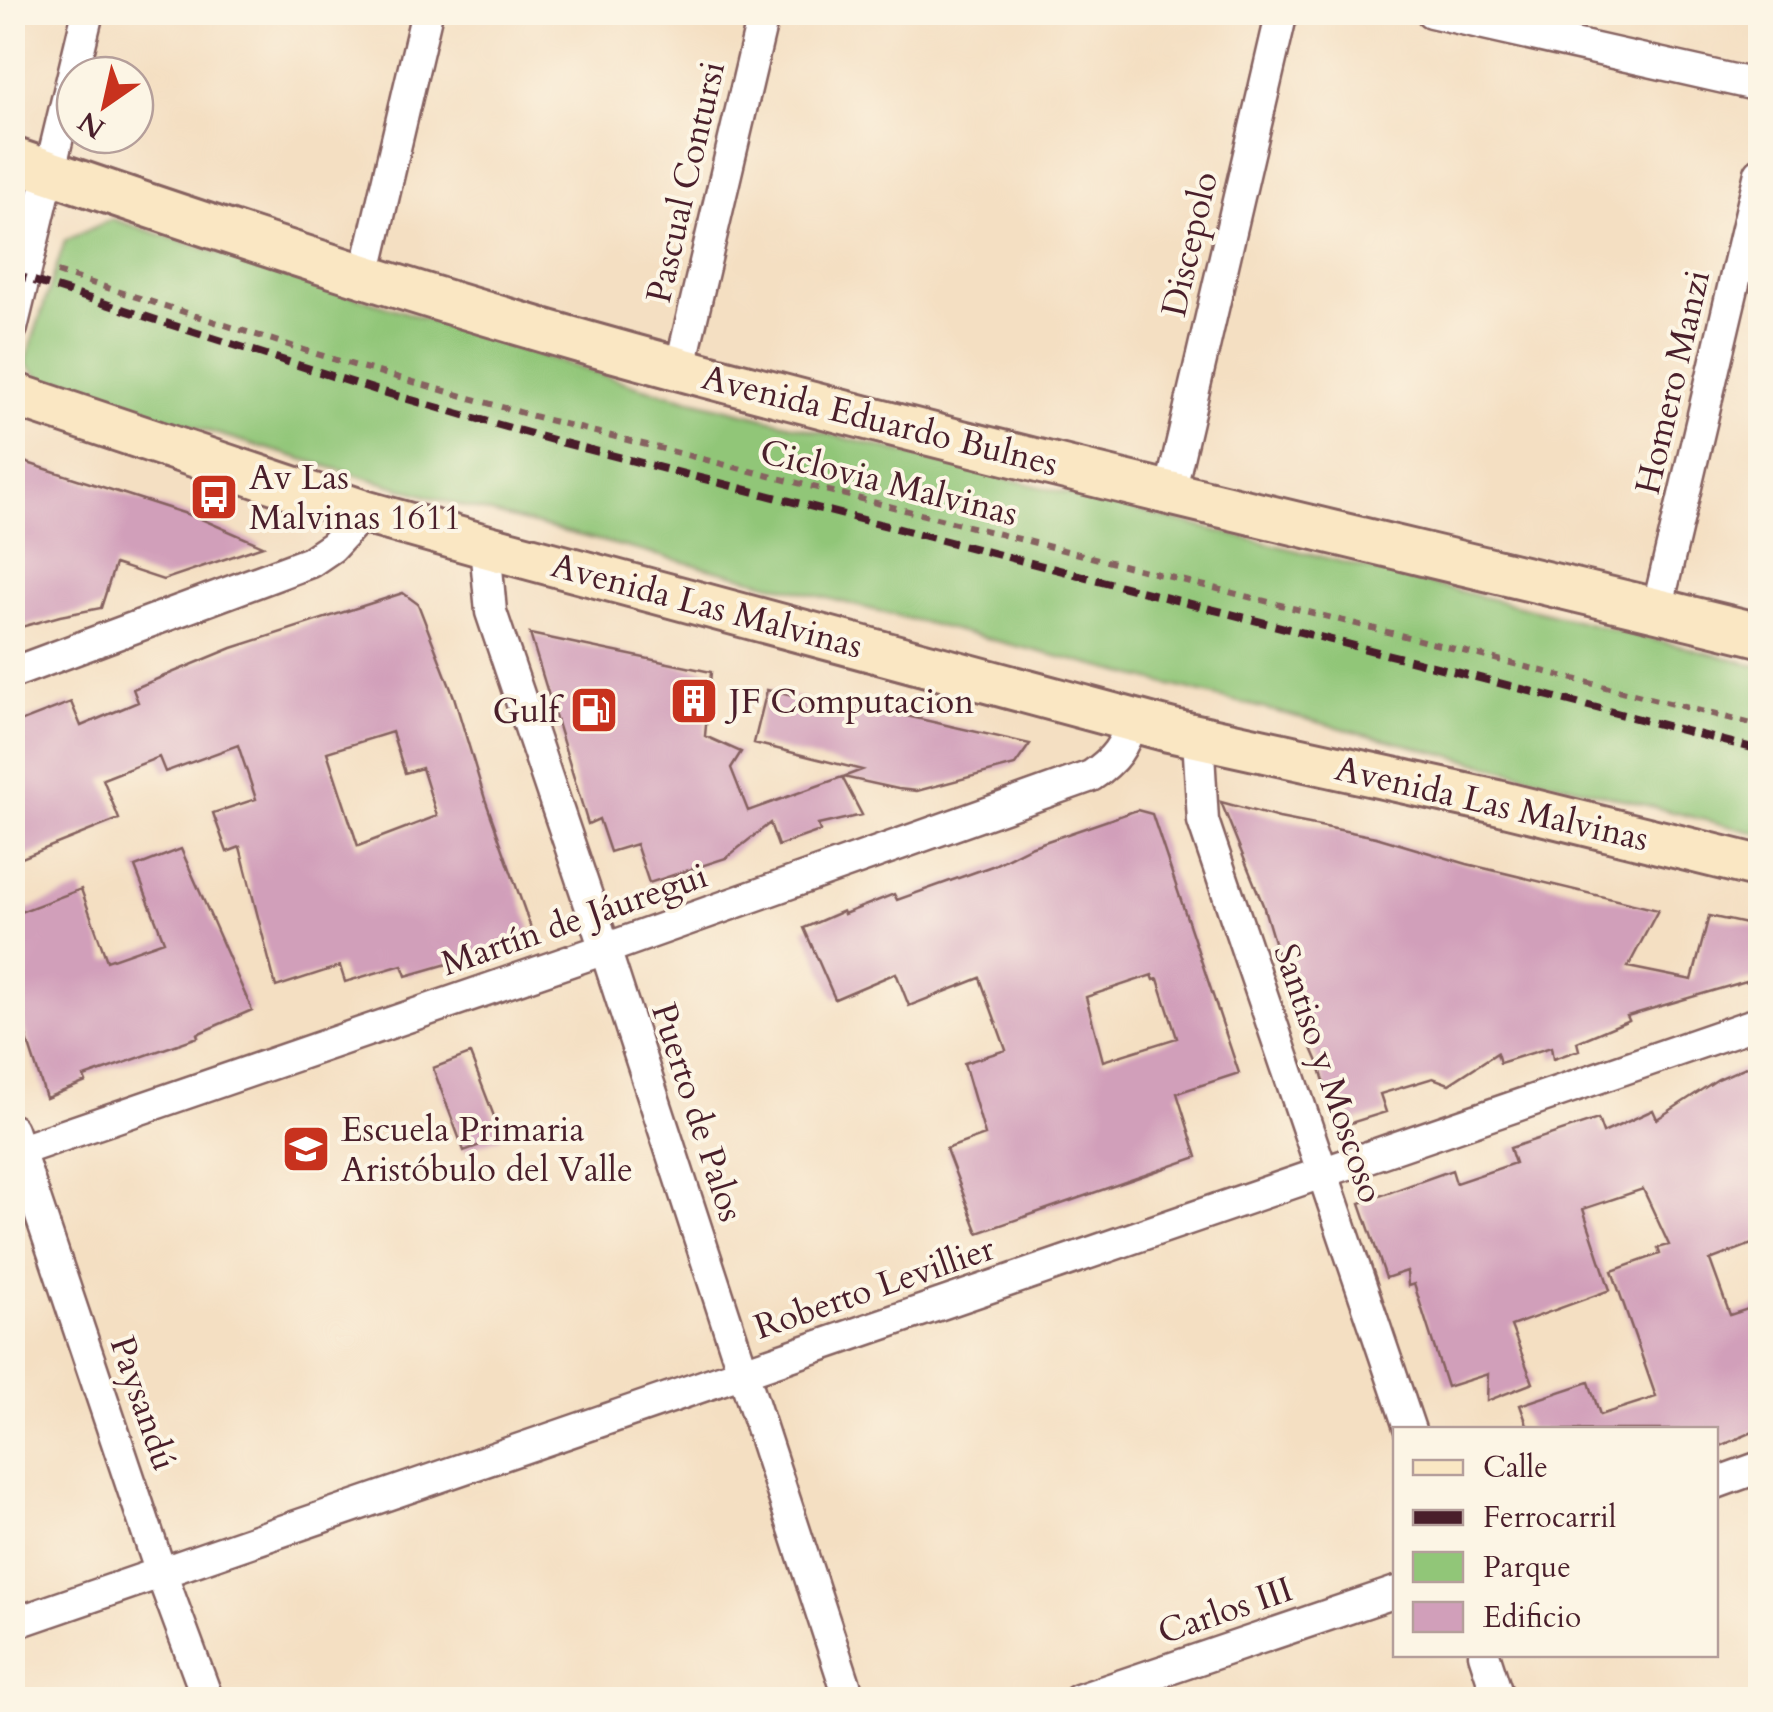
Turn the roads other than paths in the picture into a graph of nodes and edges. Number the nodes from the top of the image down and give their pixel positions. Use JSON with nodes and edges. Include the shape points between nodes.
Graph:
{"nodes":[{"id":1,"x":88,"y":12,"type":"edge"},
{"id":2,"x":427,"y":12,"type":"edge"},
{"id":3,"x":764,"y":12,"type":"edge"},
{"id":4,"x":1282,"y":12,"type":"edge"},
{"id":5,"x":1431,"y":12,"type":"edge"},
{"id":6,"x":1760,"y":86,"type":"edge"},
{"id":7,"x":31,"y":166,"type":"edge"},
{"id":8,"x":1760,"y":173,"type":"edge"},
{"id":9,"x":365,"y":276,"type":"junction"},
{"id":10,"x":12,"y":328,"type":"edge"},
{"id":11,"x":680,"y":369,"type":"junction"},
{"id":12,"x":12,"y":394,"type":"edge"},
{"id":13,"x":1170,"y":493,"type":"junction"},
{"id":14,"x":364,"y":512,"type":"junction"},
{"id":15,"x":486,"y":546,"type":"junction"},
{"id":16,"x":1657,"y":610,"type":"junction"},
{"id":17,"x":1760,"y":635,"type":"edge"},
{"id":18,"x":12,"y":674,"type":"edge"},
{"id":19,"x":1132,"y":720,"type":"junction"},
{"id":20,"x":1198,"y":737,"type":"junction"},
{"id":21,"x":1760,"y":868,"type":"edge"},
{"id":22,"x":605,"y":949,"type":"junction"},
{"id":23,"x":1760,"y":1022,"type":"edge"},
{"id":24,"x":15,"y":1145,"type":"edge"},
{"id":25,"x":1324,"y":1170,"type":"junction"},
{"id":26,"x":743,"y":1372,"type":"junction"},
{"id":27,"x":1409,"y":1427,"type":"edge"},
{"id":28,"x":1760,"y":1468,"type":"edge"},
{"id":29,"x":1718,"y":1482,"type":"edge"},
{"id":30,"x":162,"y":1573,"type":"junction"},
{"id":31,"x":1393,"y":1593,"type":"edge"},
{"id":32,"x":12,"y":1624,"type":"edge"},
{"id":33,"x":1485,"y":1657,"type":"edge"},
{"id":34,"x":208,"y":1700,"type":"edge"},
{"id":35,"x":850,"y":1700,"type":"edge"},
{"id":36,"x":1078,"y":1700,"type":"edge"},
{"id":37,"x":1499,"y":1700,"type":"edge"}],
"edges":[{"from":1,"to":7,"type":"street"},
{"from":2,"to":9,"type":"street"},
{"from":3,"to":11,"type":"street","name":"Pascual Contursi"},
{"from":4,"to":13,"type":"street","name":"Discepolo"},
{"from":5,"to":6,"type":"street"},
{"from":7,"to":9,"type":"main road","name":"Avenida Eduardo Bulnes"},
{"from":7,"to":10,"type":"street","via":[[25,278]]},
{"from":8,"to":16,"type":"street","name":"Homero Manzi"},
{"from":9,"to":11,"type":"main road","name":"Avenida Eduardo Bulnes"},
{"from":11,"to":13,"type":"main road","name":"Avenida Eduardo Bulnes"},
{"from":12,"to":14,"type":"main road","name":"Avenida Las Malvinas"},
{"from":13,"to":16,"type":"main road","name":"Avenida Eduardo Bulnes"},
{"from":14,"to":15,"type":"main road","name":"Avenida Las Malvinas"},
{"from":14,"to":18,"type":"street","via":[[310,562]]},
{"from":15,"to":19,"type":"main road","name":"Avenida Las Malvinas"},
{"from":15,"to":22,"type":"street","name":"Puerto de Palos","via":[[491,612]]},
{"from":16,"to":17,"type":"main road","name":"Avenida Eduardo Bulnes"},
{"from":19,"to":20,"type":"main road","name":"Avenida Las Malvinas"},
{"from":19,"to":22,"type":"street","name":"Martín de Jáuregui","via":[[1125,745],[1092,776]]},
{"from":20,"to":21,"type":"main road","name":"Avenida Las Malvinas"},
{"from":20,"to":25,"type":"street","name":"Santiso y Moscoso","via":[[1204,821]]},
{"from":22,"to":24,"type":"street","name":"Martín de Jáuregui"},
{"from":22,"to":26,"type":"street","name":"Puerto de Palos"},
{"from":23,"to":25,"type":"street","name":"Roberto Levillier"},
{"from":24,"to":30,"type":"street","name":"Paysandú"},
{"from":25,"to":26,"type":"street","name":"Roberto Levillier"},
{"from":25,"to":27,"type":"street","name":"Santiso y Moscoso"},
{"from":26,"to":30,"type":"street","name":"Roberto Levillier"},
{"from":26,"to":35,"type":"street","name":"Puerto de Palos"},
{"from":28,"to":29,"type":"street"},
{"from":30,"to":32,"type":"street","name":"Roberto Levillier"},
{"from":30,"to":34,"type":"street","name":"Paysandú"},
{"from":31,"to":36,"type":"street","name":"Carlos III"},
{"from":33,"to":37,"type":"street"}]}
